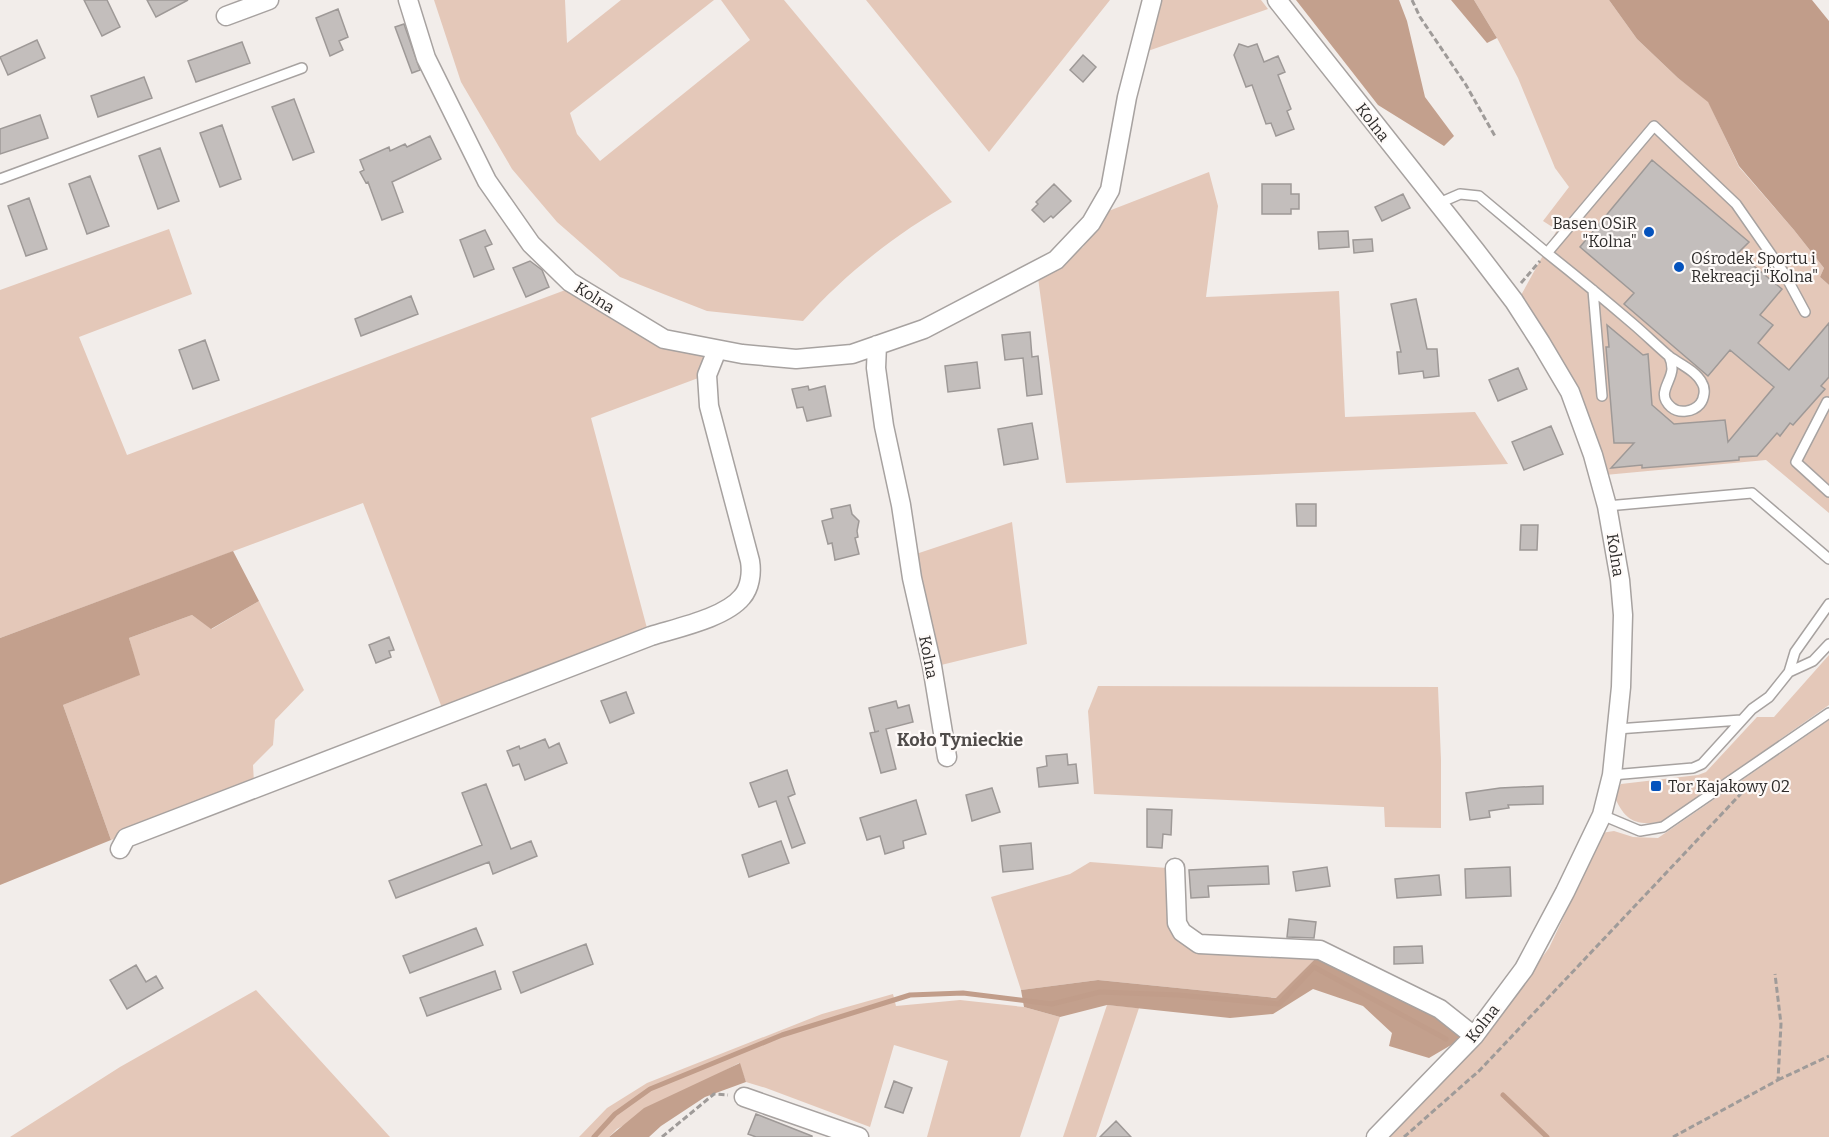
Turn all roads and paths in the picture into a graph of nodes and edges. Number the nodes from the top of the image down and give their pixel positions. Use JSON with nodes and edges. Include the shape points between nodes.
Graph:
{"nodes":[{"id":1,"x":269,"y":0,"type":"edge"},
{"id":2,"x":408,"y":0,"type":"edge"},
{"id":3,"x":1152,"y":0,"type":"edge"},
{"id":4,"x":1277,"y":0,"type":"edge"},
{"id":5,"x":1412,"y":0,"type":"edge"},
{"id":6,"x":226,"y":16,"type":"dead end"},
{"id":7,"x":302,"y":68,"type":"dead end"},
{"id":8,"x":1496,"y":138,"type":"dead end"},
{"id":9,"x":0,"y":179,"type":"edge"},
{"id":10,"x":1437,"y":204,"type":"junction"},
{"id":11,"x":1547,"y":253,"type":"junction"},
{"id":12,"x":1593,"y":290,"type":"junction"},
{"id":13,"x":1510,"y":296,"type":"junction"},
{"id":14,"x":1805,"y":312,"type":"dead end"},
{"id":15,"x":877,"y":345,"type":"junction"},
{"id":16,"x":717,"y":350,"type":"junction"},
{"id":17,"x":1669,"y":356,"type":"junction"},
{"id":18,"x":1602,"y":396,"type":"dead end"},
{"id":19,"x":1827,"y":402,"type":"dead end"},
{"id":20,"x":1829,"y":492,"type":"edge"},
{"id":21,"x":1607,"y":506,"type":"junction"},
{"id":22,"x":1829,"y":559,"type":"edge"},
{"id":23,"x":1829,"y":603,"type":"edge"},
{"id":24,"x":1829,"y":644,"type":"edge"},
{"id":25,"x":1789,"y":672,"type":"junction"},
{"id":26,"x":1829,"y":713,"type":"edge"},
{"id":27,"x":1742,"y":720,"type":"junction"},
{"id":28,"x":1617,"y":729,"type":"junction"},
{"id":29,"x":947,"y":757,"type":"dead end"},
{"id":30,"x":1612,"y":775,"type":"junction"},
{"id":31,"x":1755,"y":779,"type":"dead end"},
{"id":32,"x":1602,"y":815,"type":"junction"},
{"id":33,"x":120,"y":849,"type":"dead end"},
{"id":34,"x":1175,"y":868,"type":"dead end"},
{"id":35,"x":1775,"y":974,"type":"dead end"},
{"id":36,"x":1474,"y":1036,"type":"junction"},
{"id":37,"x":1829,"y":1056,"type":"edge"},
{"id":38,"x":1778,"y":1080,"type":"junction"},
{"id":39,"x":744,"y":1097,"type":"joint"},
{"id":40,"x":662,"y":1137,"type":"edge"},
{"id":41,"x":859,"y":1137,"type":"edge"},
{"id":42,"x":1376,"y":1137,"type":"edge"},
{"id":43,"x":1404,"y":1137,"type":"edge"},
{"id":44,"x":1673,"y":1137,"type":"edge"}],
"edges":[{"from":1,"to":6,"type":"street"},
{"from":2,"to":16,"type":"street","name":"Kolna","via":[[426,58],[487,181],[531,244],[570,282],[664,339]]},
{"from":3,"to":15,"type":"street","name":"Kolna","via":[[1127,96],[1110,190],[1091,224],[1056,260],[924,329]]},
{"from":4,"to":10,"type":"street","name":"Kolna"},
{"from":5,"to":8,"type":"path"},
{"from":7,"to":9,"type":"lane"},
{"from":10,"to":11,"type":"lane","via":[[1460,194],[1479,196]]},
{"from":10,"to":13,"type":"street","name":"Kolna"},
{"from":11,"to":12,"type":"lane"},
{"from":11,"to":13,"type":"path"},
{"from":11,"to":14,"type":"lane","via":[[1654,126],[1737,204],[1784,273]]},
{"from":12,"to":17,"type":"lane"},
{"from":12,"to":18,"type":"lane"},
{"from":13,"to":21,"type":"street","name":"Kolna","via":[[1570,392]]},
{"from":15,"to":16,"type":"street","name":"Kolna","via":[[852,354],[796,359]]},
{"from":15,"to":29,"type":"street","name":"Kolna","via":[[884,426]]},
{"from":16,"to":33,"type":"street","via":[[707,375],[709,406],[750,561],[752,573],[743,597],[722,613],[651,636],[126,838]]},
{"from":17,"to":17,"type":"lane","via":[[1702,383],[1705,391],[1693,410],[1677,411],[1665,400],[1672,370]]},
{"from":19,"to":20,"type":"lane","via":[[1796,462]]},
{"from":21,"to":22,"type":"lane","via":[[1752,493]]},
{"from":21,"to":28,"type":"street","name":"Kolna","via":[[1623,615]]},
{"from":23,"to":25,"type":"lane","via":[[1795,652]]},
{"from":24,"to":25,"type":"lane","via":[[1813,661]]},
{"from":25,"to":27,"type":"lane"},
{"from":26,"to":32,"type":"lane","via":[[1664,827],[1640,831]]},
{"from":27,"to":28,"type":"lane"},
{"from":27,"to":30,"type":"lane","via":[[1702,764],[1693,768]]},
{"from":28,"to":30,"type":"street","name":"Kolna"},
{"from":30,"to":32,"type":"street","name":"Kolna"},
{"from":31,"to":43,"type":"path","via":[[1480,1070]]},
{"from":32,"to":36,"type":"street","name":"Kolna","via":[[1524,969]]},
{"from":34,"to":36,"type":"street","via":[[1177,923],[1182,932],[1199,944],[1320,950],[1440,1009]]},
{"from":35,"to":38,"type":"path","via":[[1781,1024]]},
{"from":36,"to":42,"type":"street","name":"Kolna"},
{"from":37,"to":38,"type":"path"},
{"from":38,"to":44,"type":"path"},
{"from":39,"to":40,"type":"path","via":[[714,1094]]},
{"from":39,"to":41,"type":"street"}]}
